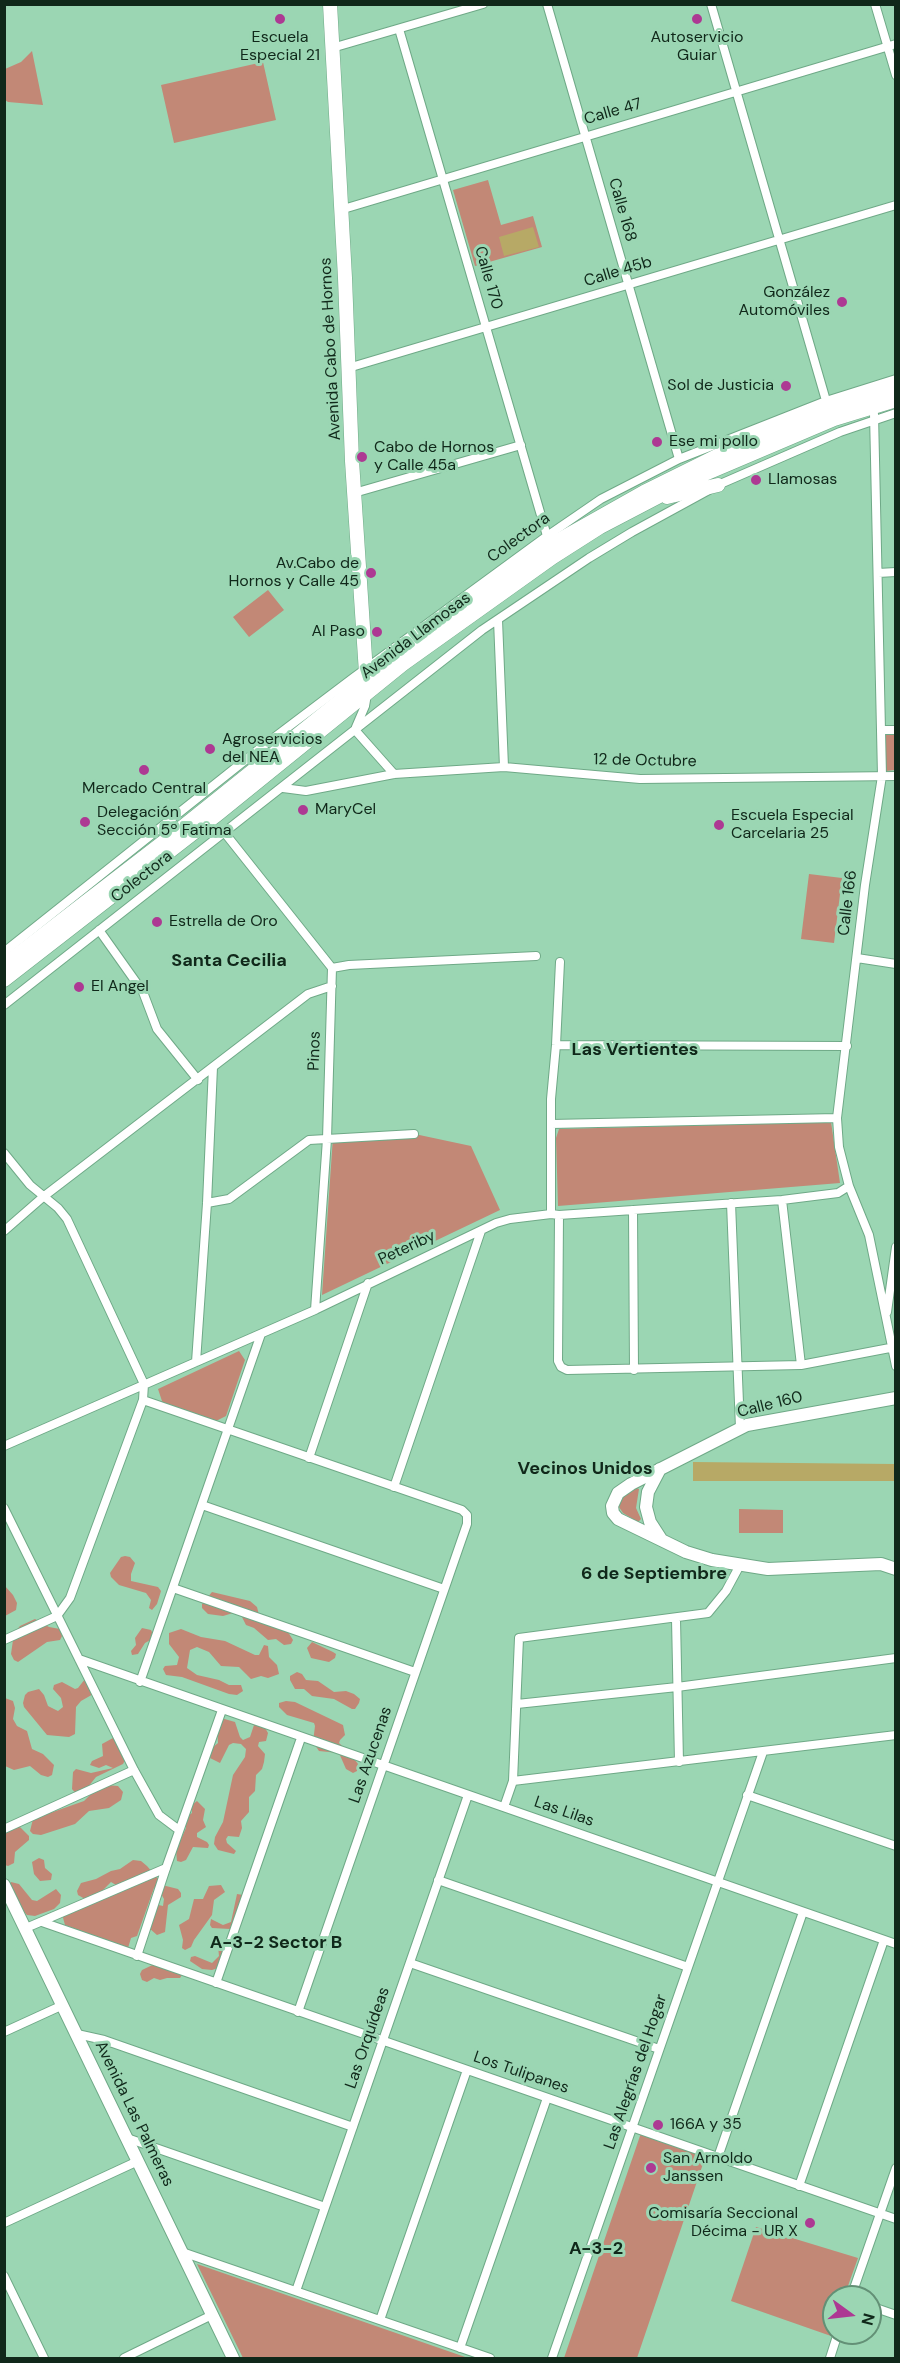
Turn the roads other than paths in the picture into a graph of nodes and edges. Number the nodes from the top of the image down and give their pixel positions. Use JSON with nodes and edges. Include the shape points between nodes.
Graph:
{"nodes":[{"id":1,"x":330,"y":4,"type":"edge"},
{"id":2,"x":483,"y":4,"type":"edge"},
{"id":3,"x":547,"y":4,"type":"edge"},
{"id":4,"x":711,"y":4,"type":"edge"},
{"id":5,"x":875,"y":4,"type":"edge"},
{"id":6,"x":399,"y":29,"type":"junction"},
{"id":7,"x":891,"y":46,"type":"edge"},
{"id":8,"x":332,"y":48,"type":"junction"},
{"id":9,"x":896,"y":75,"type":"edge"},
{"id":10,"x":736,"y":92,"type":"junction"},
{"id":11,"x":585,"y":136,"type":"junction"},
{"id":12,"x":443,"y":179,"type":"junction"},
{"id":13,"x":896,"y":205,"type":"edge"},
{"id":14,"x":340,"y":210,"type":"junction"},
{"id":15,"x":779,"y":239,"type":"junction"},
{"id":16,"x":628,"y":284,"type":"junction"},
{"id":17,"x":486,"y":326,"type":"junction"},
{"id":18,"x":348,"y":368,"type":"junction"},
{"id":19,"x":896,"y":378,"type":"edge"},
{"id":20,"x":896,"y":389,"type":"edge"},
{"id":21,"x":896,"y":400,"type":"edge"},
{"id":22,"x":874,"y":402,"type":"junction"},
{"id":23,"x":896,"y":413,"type":"edge"},
{"id":24,"x":831,"y":416,"type":"junction"},
{"id":25,"x":521,"y":445,"type":"junction"},
{"id":26,"x":679,"y":459,"type":"junction"},
{"id":27,"x":718,"y":485,"type":"junction"},
{"id":28,"x":354,"y":493,"type":"junction"},
{"id":29,"x":651,"y":501,"type":"junction"},
{"id":30,"x":547,"y":536,"type":"junction"},
{"id":31,"x":896,"y":572,"type":"edge"},
{"id":32,"x":878,"y":573,"type":"junction"},
{"id":33,"x":498,"y":620,"type":"junction"},
{"id":34,"x":366,"y":681,"type":"junction"},
{"id":35,"x":355,"y":730,"type":"junction"},
{"id":36,"x":882,"y":730,"type":"junction"},
{"id":37,"x":896,"y":730,"type":"edge"},
{"id":38,"x":504,"y":767,"type":"junction"},
{"id":39,"x":394,"y":774,"type":"junction"},
{"id":40,"x":882,"y":776,"type":"junction"},
{"id":41,"x":896,"y":776,"type":"edge"},
{"id":42,"x":283,"y":788,"type":"junction"},
{"id":43,"x":219,"y":798,"type":"junction"},
{"id":44,"x":237,"y":822,"type":"junction"},
{"id":45,"x":224,"y":832,"type":"junction"},
{"id":46,"x":56,"y":919,"type":"junction"},
{"id":47,"x":99,"y":930,"type":"junction"},
{"id":48,"x":4,"y":952,"type":"edge"},
{"id":49,"x":536,"y":956,"type":"dead end"},
{"id":50,"x":857,"y":958,"type":"junction"},
{"id":51,"x":560,"y":962,"type":"dead end"},
{"id":52,"x":896,"y":964,"type":"edge"},
{"id":53,"x":4,"y":965,"type":"edge"},
{"id":54,"x":332,"y":968,"type":"junction"},
{"id":55,"x":4,"y":980,"type":"edge"},
{"id":56,"x":332,"y":986,"type":"junction"},
{"id":57,"x":4,"y":1005,"type":"edge"},
{"id":58,"x":556,"y":1045,"type":"junction"},
{"id":59,"x":846,"y":1046,"type":"junction"},
{"id":60,"x":213,"y":1067,"type":"junction"},
{"id":61,"x":198,"y":1080,"type":"junction"},
{"id":62,"x":837,"y":1118,"type":"junction"},
{"id":63,"x":551,"y":1124,"type":"junction"},
{"id":64,"x":414,"y":1134,"type":"dead end"},
{"id":65,"x":327,"y":1139,"type":"junction"},
{"id":66,"x":4,"y":1154,"type":"edge"},
{"id":67,"x":849,"y":1186,"type":"junction"},
{"id":68,"x":43,"y":1197,"type":"junction"},
{"id":69,"x":782,"y":1200,"type":"junction"},
{"id":70,"x":207,"y":1203,"type":"junction"},
{"id":71,"x":731,"y":1203,"type":"junction"},
{"id":72,"x":633,"y":1210,"type":"junction"},
{"id":73,"x":555,"y":1215,"type":"junction"},
{"id":74,"x":481,"y":1231,"type":"junction"},
{"id":75,"x":4,"y":1232,"type":"edge"},
{"id":76,"x":896,"y":1247,"type":"edge"},
{"id":77,"x":368,"y":1283,"type":"junction"},
{"id":78,"x":315,"y":1310,"type":"junction"},
{"id":79,"x":886,"y":1319,"type":"junction"},
{"id":80,"x":261,"y":1334,"type":"junction"},
{"id":81,"x":893,"y":1347,"type":"edge"},
{"id":82,"x":195,"y":1362,"type":"junction"},
{"id":83,"x":801,"y":1365,"type":"junction"},
{"id":84,"x":737,"y":1366,"type":"junction"},
{"id":85,"x":896,"y":1366,"type":"edge"},
{"id":86,"x":634,"y":1370,"type":"junction"},
{"id":87,"x":144,"y":1384,"type":"junction"},
{"id":88,"x":896,"y":1398,"type":"edge"},
{"id":89,"x":142,"y":1400,"type":"junction"},
{"id":90,"x":740,"y":1428,"type":"junction"},
{"id":91,"x":228,"y":1429,"type":"junction"},
{"id":92,"x":4,"y":1446,"type":"edge"},
{"id":93,"x":309,"y":1458,"type":"junction"},
{"id":94,"x":660,"y":1469,"type":"junction"},
{"id":95,"x":394,"y":1487,"type":"junction"},
{"id":96,"x":202,"y":1505,"type":"junction"},
{"id":97,"x":4,"y":1508,"type":"edge"},
{"id":98,"x":662,"y":1540,"type":"junction"},
{"id":99,"x":740,"y":1565,"type":"junction"},
{"id":100,"x":896,"y":1569,"type":"edge"},
{"id":101,"x":173,"y":1588,"type":"junction"},
{"id":102,"x":444,"y":1588,"type":"junction"},
{"id":103,"x":57,"y":1616,"type":"junction"},
{"id":104,"x":676,"y":1619,"type":"junction"},
{"id":105,"x":4,"y":1640,"type":"edge"},
{"id":106,"x":896,"y":1658,"type":"edge"},
{"id":107,"x":79,"y":1659,"type":"junction"},
{"id":108,"x":415,"y":1672,"type":"junction"},
{"id":109,"x":140,"y":1682,"type":"junction"},
{"id":110,"x":677,"y":1687,"type":"junction"},
{"id":111,"x":517,"y":1704,"type":"junction"},
{"id":112,"x":222,"y":1710,"type":"junction"},
{"id":113,"x":896,"y":1735,"type":"edge"},
{"id":114,"x":301,"y":1738,"type":"junction"},
{"id":115,"x":763,"y":1752,"type":"junction"},
{"id":116,"x":678,"y":1762,"type":"junction"},
{"id":117,"x":383,"y":1766,"type":"junction"},
{"id":118,"x":134,"y":1770,"type":"junction"},
{"id":119,"x":513,"y":1780,"type":"junction"},
{"id":120,"x":747,"y":1795,"type":"junction"},
{"id":121,"x":468,"y":1796,"type":"junction"},
{"id":122,"x":504,"y":1807,"type":"junction"},
{"id":123,"x":4,"y":1829,"type":"edge"},
{"id":124,"x":179,"y":1830,"type":"junction"},
{"id":125,"x":896,"y":1846,"type":"edge"},
{"id":126,"x":166,"y":1868,"type":"junction"},
{"id":127,"x":438,"y":1880,"type":"junction"},
{"id":128,"x":717,"y":1882,"type":"junction"},
{"id":129,"x":4,"y":1885,"type":"edge"},
{"id":130,"x":803,"y":1912,"type":"junction"},
{"id":131,"x":42,"y":1922,"type":"junction"},
{"id":132,"x":26,"y":1928,"type":"junction"},
{"id":133,"x":884,"y":1940,"type":"junction"},
{"id":134,"x":896,"y":1944,"type":"edge"},
{"id":135,"x":137,"y":1956,"type":"junction"},
{"id":136,"x":410,"y":1963,"type":"junction"},
{"id":137,"x":688,"y":1967,"type":"junction"},
{"id":138,"x":216,"y":1983,"type":"junction"},
{"id":139,"x":63,"y":2005,"type":"junction"},
{"id":140,"x":298,"y":2012,"type":"junction"},
{"id":141,"x":4,"y":2032,"type":"edge"},
{"id":142,"x":77,"y":2034,"type":"junction"},
{"id":143,"x":382,"y":2041,"type":"junction"},
{"id":144,"x":659,"y":2049,"type":"junction"},
{"id":145,"x":467,"y":2070,"type":"junction"},
{"id":146,"x":547,"y":2098,"type":"junction"},
{"id":147,"x":353,"y":2127,"type":"junction"},
{"id":148,"x":632,"y":2128,"type":"junction"},
{"id":149,"x":127,"y":2138,"type":"junction"},
{"id":150,"x":718,"y":2157,"type":"junction"},
{"id":151,"x":138,"y":2161,"type":"junction"},
{"id":152,"x":896,"y":2168,"type":"edge"},
{"id":153,"x":799,"y":2186,"type":"junction"},
{"id":154,"x":325,"y":2207,"type":"junction"},
{"id":155,"x":880,"y":2214,"type":"junction"},
{"id":156,"x":896,"y":2219,"type":"edge"},
{"id":157,"x":4,"y":2223,"type":"edge"},
{"id":158,"x":182,"y":2252,"type":"junction"},
{"id":159,"x":4,"y":2276,"type":"edge"},
{"id":160,"x":855,"y":2285,"type":"edge"},
{"id":161,"x":296,"y":2291,"type":"junction"},
{"id":162,"x":212,"y":2315,"type":"junction"},
{"id":163,"x":380,"y":2320,"type":"junction"},
{"id":164,"x":460,"y":2348,"type":"junction"},
{"id":165,"x":44,"y":2358,"type":"edge"},
{"id":166,"x":124,"y":2358,"type":"edge"},
{"id":167,"x":233,"y":2358,"type":"edge"},
{"id":168,"x":490,"y":2358,"type":"edge"},
{"id":169,"x":552,"y":2358,"type":"edge"}],
"edges":[{"from":1,"to":8,"type":"main road","name":"Avenida Cabo de Hornos"},
{"from":2,"to":6,"type":"street"},
{"from":3,"to":11,"type":"street","name":"Calle 168"},
{"from":4,"to":10,"type":"street"},
{"from":5,"to":7,"type":"street"},
{"from":6,"to":8,"type":"street"},
{"from":6,"to":12,"type":"street","name":"Calle 170"},
{"from":7,"to":9,"type":"street"},
{"from":7,"to":10,"type":"street","name":"Calle 47"},
{"from":8,"to":14,"type":"main road","name":"Avenida Cabo de Hornos"},
{"from":10,"to":11,"type":"street","name":"Calle 47"},
{"from":10,"to":15,"type":"street"},
{"from":11,"to":12,"type":"street","name":"Calle 47"},
{"from":11,"to":16,"type":"street","name":"Calle 168"},
{"from":12,"to":14,"type":"street","name":"Calle 47"},
{"from":12,"to":17,"type":"street","name":"Calle 170"},
{"from":13,"to":15,"type":"street","name":"Calle 45b"},
{"from":14,"to":18,"type":"main road","name":"Avenida Cabo de Hornos"},
{"from":15,"to":16,"type":"street","name":"Calle 45b"},
{"from":15,"to":24,"type":"street"},
{"from":16,"to":17,"type":"street","name":"Calle 45b"},
{"from":16,"to":26,"type":"street","name":"Calle 168"},
{"from":17,"to":18,"type":"street","name":"Calle 45b"},
{"from":17,"to":25,"type":"street","name":"Calle 170"},
{"from":18,"to":28,"type":"main road","name":"Avenida Cabo de Hornos"},
{"from":19,"to":22,"type":"street","name":"Colectora"},
{"from":20,"to":22,"type":"main road","name":"Avenida Llamosas"},
{"from":21,"to":22,"type":"main road","name":"Avenida Llamosas"},
{"from":22,"to":23,"type":"street","name":"Colectora"},
{"from":22,"to":24,"type":"main road","name":"Avenida Llamosas"},
{"from":22,"to":24,"type":"street","name":"Colectora"},
{"from":22,"to":32,"type":"street","name":"Calle 166"},
{"from":24,"to":26,"type":"street","name":"Colectora"},
{"from":24,"to":27,"type":"street","name":"Colectora"},
{"from":24,"to":29,"type":"main road","name":"Avenida Llamosas"},
{"from":24,"to":34,"type":"main road","name":"Avenida Llamosas","via":[[738,446],[684,471],[550,545]]},
{"from":25,"to":28,"type":"street"},
{"from":25,"to":30,"type":"street","name":"Calle 170"},
{"from":26,"to":30,"type":"street","name":"Colectora","via":[[601,499]]},
{"from":27,"to":29,"type":"main road"},
{"from":27,"to":33,"type":"street","name":"Colectora","via":[[632,532]]},
{"from":28,"to":34,"type":"main road","name":"Avenida Cabo de Hornos"},
{"from":29,"to":34,"type":"main road","name":"Avenida Llamosas","via":[[553,556],[424,648]]},
{"from":30,"to":34,"type":"street","name":"Colectora"},
{"from":31,"to":32,"type":"street"},
{"from":32,"to":36,"type":"street","name":"Calle 166"},
{"from":33,"to":35,"type":"street","name":"Colectora"},
{"from":33,"to":38,"type":"street"},
{"from":34,"to":35,"type":"street","via":[[365,706]]},
{"from":34,"to":43,"type":"main road","name":"Avenida Llamosas"},
{"from":35,"to":39,"type":"street"},
{"from":35,"to":42,"type":"street","name":"Colectora"},
{"from":36,"to":37,"type":"street"},
{"from":36,"to":40,"type":"street","name":"Calle 166"},
{"from":38,"to":39,"type":"street","name":"12 de Octubre"},
{"from":38,"to":40,"type":"street","name":"12 de Octubre","via":[[640,779]]},
{"from":39,"to":42,"type":"street","name":"12 de Octubre","via":[[306,791]]},
{"from":40,"to":41,"type":"street","name":"12 de Octubre"},
{"from":40,"to":50,"type":"street","name":"Calle 166"},
{"from":42,"to":44,"type":"street","name":"Colectora"},
{"from":43,"to":44,"type":"street"},
{"from":43,"to":46,"type":"main road","name":"Avenida Llamosas"},
{"from":43,"to":46,"type":"street","name":"Colectora","via":[[200,798]]},
{"from":43,"to":55,"type":"main road","name":"Avenida Llamosas"},
{"from":44,"to":45,"type":"street","name":"Colectora"},
{"from":45,"to":47,"type":"street","name":"Colectora"},
{"from":45,"to":54,"type":"street"},
{"from":46,"to":48,"type":"street","name":"Colectora"},
{"from":46,"to":53,"type":"main road","name":"Avenida Llamosas"},
{"from":47,"to":57,"type":"street","name":"Colectora"},
{"from":47,"to":61,"type":"street","via":[[144,992],[157,1029]]},
{"from":49,"to":54,"type":"street"},
{"from":50,"to":52,"type":"street"},
{"from":50,"to":59,"type":"street","name":"Calle 166"},
{"from":51,"to":58,"type":"street"},
{"from":54,"to":56,"type":"street","name":"Pinos"},
{"from":56,"to":60,"type":"street","via":[[308,994]]},
{"from":56,"to":65,"type":"street","name":"Pinos"},
{"from":58,"to":59,"type":"street"},
{"from":58,"to":63,"type":"street"},
{"from":59,"to":62,"type":"street","name":"Calle 166"},
{"from":60,"to":61,"type":"street"},
{"from":60,"to":70,"type":"street"},
{"from":61,"to":68,"type":"street"},
{"from":62,"to":63,"type":"street"},
{"from":62,"to":67,"type":"street","name":"Calle 166","via":[[839,1147]]},
{"from":63,"to":73,"type":"street"},
{"from":64,"to":65,"type":"street"},
{"from":65,"to":70,"type":"street","via":[[309,1140],[229,1199]]},
{"from":65,"to":78,"type":"street","name":"Pinos"},
{"from":66,"to":68,"type":"street"},
{"from":67,"to":69,"type":"street","name":"Peteriby","via":[[838,1193]]},
{"from":67,"to":79,"type":"street","name":"Calle 166","via":[[869,1235]]},
{"from":68,"to":75,"type":"street"},
{"from":68,"to":87,"type":"street","via":[[67,1219]]},
{"from":69,"to":71,"type":"street","name":"Peteriby"},
{"from":69,"to":83,"type":"street"},
{"from":70,"to":82,"type":"street"},
{"from":71,"to":72,"type":"street","name":"Peteriby"},
{"from":71,"to":84,"type":"street"},
{"from":72,"to":73,"type":"street","name":"Peteriby"},
{"from":72,"to":86,"type":"street"},
{"from":73,"to":74,"type":"street","name":"Peteriby","via":[[510,1219]]},
{"from":73,"to":86,"type":"street","via":[[561,1367]]},
{"from":74,"to":77,"type":"street","name":"Peteriby"},
{"from":74,"to":95,"type":"street"},
{"from":76,"to":79,"type":"street"},
{"from":77,"to":78,"type":"street","name":"Peteriby"},
{"from":77,"to":93,"type":"street"},
{"from":78,"to":80,"type":"street","name":"Peteriby"},
{"from":79,"to":81,"type":"street","name":"Calle 166"},
{"from":80,"to":82,"type":"street","name":"Peteriby"},
{"from":80,"to":91,"type":"street"},
{"from":81,"to":83,"type":"street"},
{"from":81,"to":85,"type":"street","name":"Calle 166"},
{"from":82,"to":87,"type":"street","name":"Peteriby"},
{"from":83,"to":84,"type":"street"},
{"from":84,"to":86,"type":"street"},
{"from":84,"to":90,"type":"street"},
{"from":87,"to":89,"type":"street"},
{"from":87,"to":92,"type":"street","name":"Peteriby"},
{"from":88,"to":90,"type":"main road","name":"Calle 160","via":[[764,1420]]},
{"from":89,"to":91,"type":"street"},
{"from":89,"to":103,"type":"street","via":[[70,1598]]},
{"from":90,"to":94,"type":"main road","name":"Calle 160"},
{"from":91,"to":93,"type":"street"},
{"from":91,"to":96,"type":"street"},
{"from":93,"to":95,"type":"street"},
{"from":94,"to":98,"type":"main road","via":[[648,1492],[646,1507]]},
{"from":94,"to":98,"type":"main road","name":"Calle 160","via":[[618,1493],[612,1506],[618,1519]]},
{"from":95,"to":102,"type":"street","name":"Las Azucenas","via":[[467,1515]]},
{"from":96,"to":101,"type":"street"},
{"from":96,"to":102,"type":"street"},
{"from":97,"to":103,"type":"street"},
{"from":98,"to":99,"type":"main road","name":"Calle 160","via":[[687,1552]]},
{"from":99,"to":100,"type":"main road","name":"Calle 160","via":[[768,1569],[881,1564]]},
{"from":99,"to":104,"type":"street","via":[[708,1614]]},
{"from":101,"to":108,"type":"street"},
{"from":101,"to":109,"type":"street"},
{"from":102,"to":108,"type":"street","name":"Las Azucenas"},
{"from":103,"to":105,"type":"street"},
{"from":103,"to":107,"type":"street"},
{"from":104,"to":110,"type":"street"},
{"from":104,"to":111,"type":"street","via":[[519,1638]]},
{"from":106,"to":110,"type":"street"},
{"from":107,"to":109,"type":"street","name":"Las Lilas"},
{"from":107,"to":118,"type":"street"},
{"from":108,"to":117,"type":"street","name":"Las Azucenas"},
{"from":109,"to":112,"type":"street","name":"Las Lilas"},
{"from":110,"to":111,"type":"street"},
{"from":110,"to":116,"type":"street"},
{"from":111,"to":119,"type":"street"},
{"from":112,"to":114,"type":"street","name":"Las Lilas"},
{"from":112,"to":124,"type":"street"},
{"from":113,"to":115,"type":"street"},
{"from":114,"to":117,"type":"street","name":"Las Lilas"},
{"from":114,"to":138,"type":"street"},
{"from":115,"to":116,"type":"street"},
{"from":115,"to":120,"type":"street","name":"Las Alegrías del Hogar"},
{"from":116,"to":119,"type":"street"},
{"from":117,"to":121,"type":"street","name":"Las Lilas"},
{"from":117,"to":140,"type":"street","name":"Las Azucenas"},
{"from":118,"to":123,"type":"street"},
{"from":118,"to":124,"type":"street","via":[[159,1815]]},
{"from":119,"to":122,"type":"street"},
{"from":120,"to":125,"type":"street"},
{"from":120,"to":128,"type":"street","name":"Las Alegrías del Hogar"},
{"from":121,"to":122,"type":"street","name":"Las Lilas"},
{"from":121,"to":127,"type":"street","name":"Las Orquídeas"},
{"from":122,"to":128,"type":"street","name":"Las Lilas"},
{"from":124,"to":126,"type":"street"},
{"from":126,"to":131,"type":"street"},
{"from":126,"to":135,"type":"street"},
{"from":127,"to":136,"type":"street","name":"Las Orquídeas"},
{"from":127,"to":137,"type":"street"},
{"from":128,"to":130,"type":"street","name":"Las Lilas"},
{"from":128,"to":137,"type":"street","name":"Las Alegrías del Hogar"},
{"from":129,"to":132,"type":"main road","name":"Avenida Las Palmeras"},
{"from":130,"to":133,"type":"street","name":"Las Lilas"},
{"from":130,"to":150,"type":"street"},
{"from":131,"to":132,"type":"street"},
{"from":131,"to":135,"type":"street","name":"Los Tulipanes"},
{"from":132,"to":139,"type":"main road","name":"Avenida Las Palmeras"},
{"from":133,"to":134,"type":"street","name":"Las Lilas"},
{"from":133,"to":153,"type":"street"},
{"from":135,"to":138,"type":"street","name":"Los Tulipanes"},
{"from":136,"to":143,"type":"street","name":"Las Orquídeas"},
{"from":136,"to":144,"type":"street"},
{"from":137,"to":144,"type":"street","name":"Las Alegrías del Hogar"},
{"from":138,"to":140,"type":"street","name":"Los Tulipanes"},
{"from":139,"to":141,"type":"street"},
{"from":139,"to":142,"type":"main road","name":"Avenida Las Palmeras"},
{"from":140,"to":143,"type":"street","name":"Los Tulipanes"},
{"from":142,"to":147,"type":"street"},
{"from":142,"to":149,"type":"main road","name":"Avenida Las Palmeras"},
{"from":143,"to":145,"type":"street","name":"Los Tulipanes"},
{"from":143,"to":147,"type":"street","name":"Las Orquídeas"},
{"from":144,"to":148,"type":"street","name":"Las Alegrías del Hogar"},
{"from":145,"to":146,"type":"street","name":"Los Tulipanes"},
{"from":145,"to":163,"type":"street"},
{"from":146,"to":148,"type":"street","name":"Los Tulipanes"},
{"from":146,"to":164,"type":"street"},
{"from":147,"to":154,"type":"street","name":"Las Orquídeas"},
{"from":148,"to":150,"type":"street","name":"Los Tulipanes"},
{"from":148,"to":169,"type":"street","name":"Las Alegrías del Hogar"},
{"from":149,"to":151,"type":"main road","name":"Avenida Las Palmeras"},
{"from":149,"to":154,"type":"street"},
{"from":150,"to":153,"type":"street","name":"Los Tulipanes"},
{"from":151,"to":157,"type":"street"},
{"from":151,"to":158,"type":"main road","name":"Avenida Las Palmeras"},
{"from":152,"to":155,"type":"street"},
{"from":153,"to":155,"type":"street","name":"Los Tulipanes"},
{"from":154,"to":161,"type":"street","name":"Las Orquídeas"},
{"from":155,"to":156,"type":"street","name":"Los Tulipanes"},
{"from":155,"to":160,"type":"street"},
{"from":158,"to":161,"type":"street"},
{"from":158,"to":162,"type":"main road","name":"Avenida Las Palmeras"},
{"from":159,"to":165,"type":"street"},
{"from":161,"to":163,"type":"street"},
{"from":162,"to":166,"type":"street"},
{"from":162,"to":167,"type":"main road","name":"Avenida Las Palmeras"},
{"from":163,"to":164,"type":"street"},
{"from":164,"to":168,"type":"street"}]}
